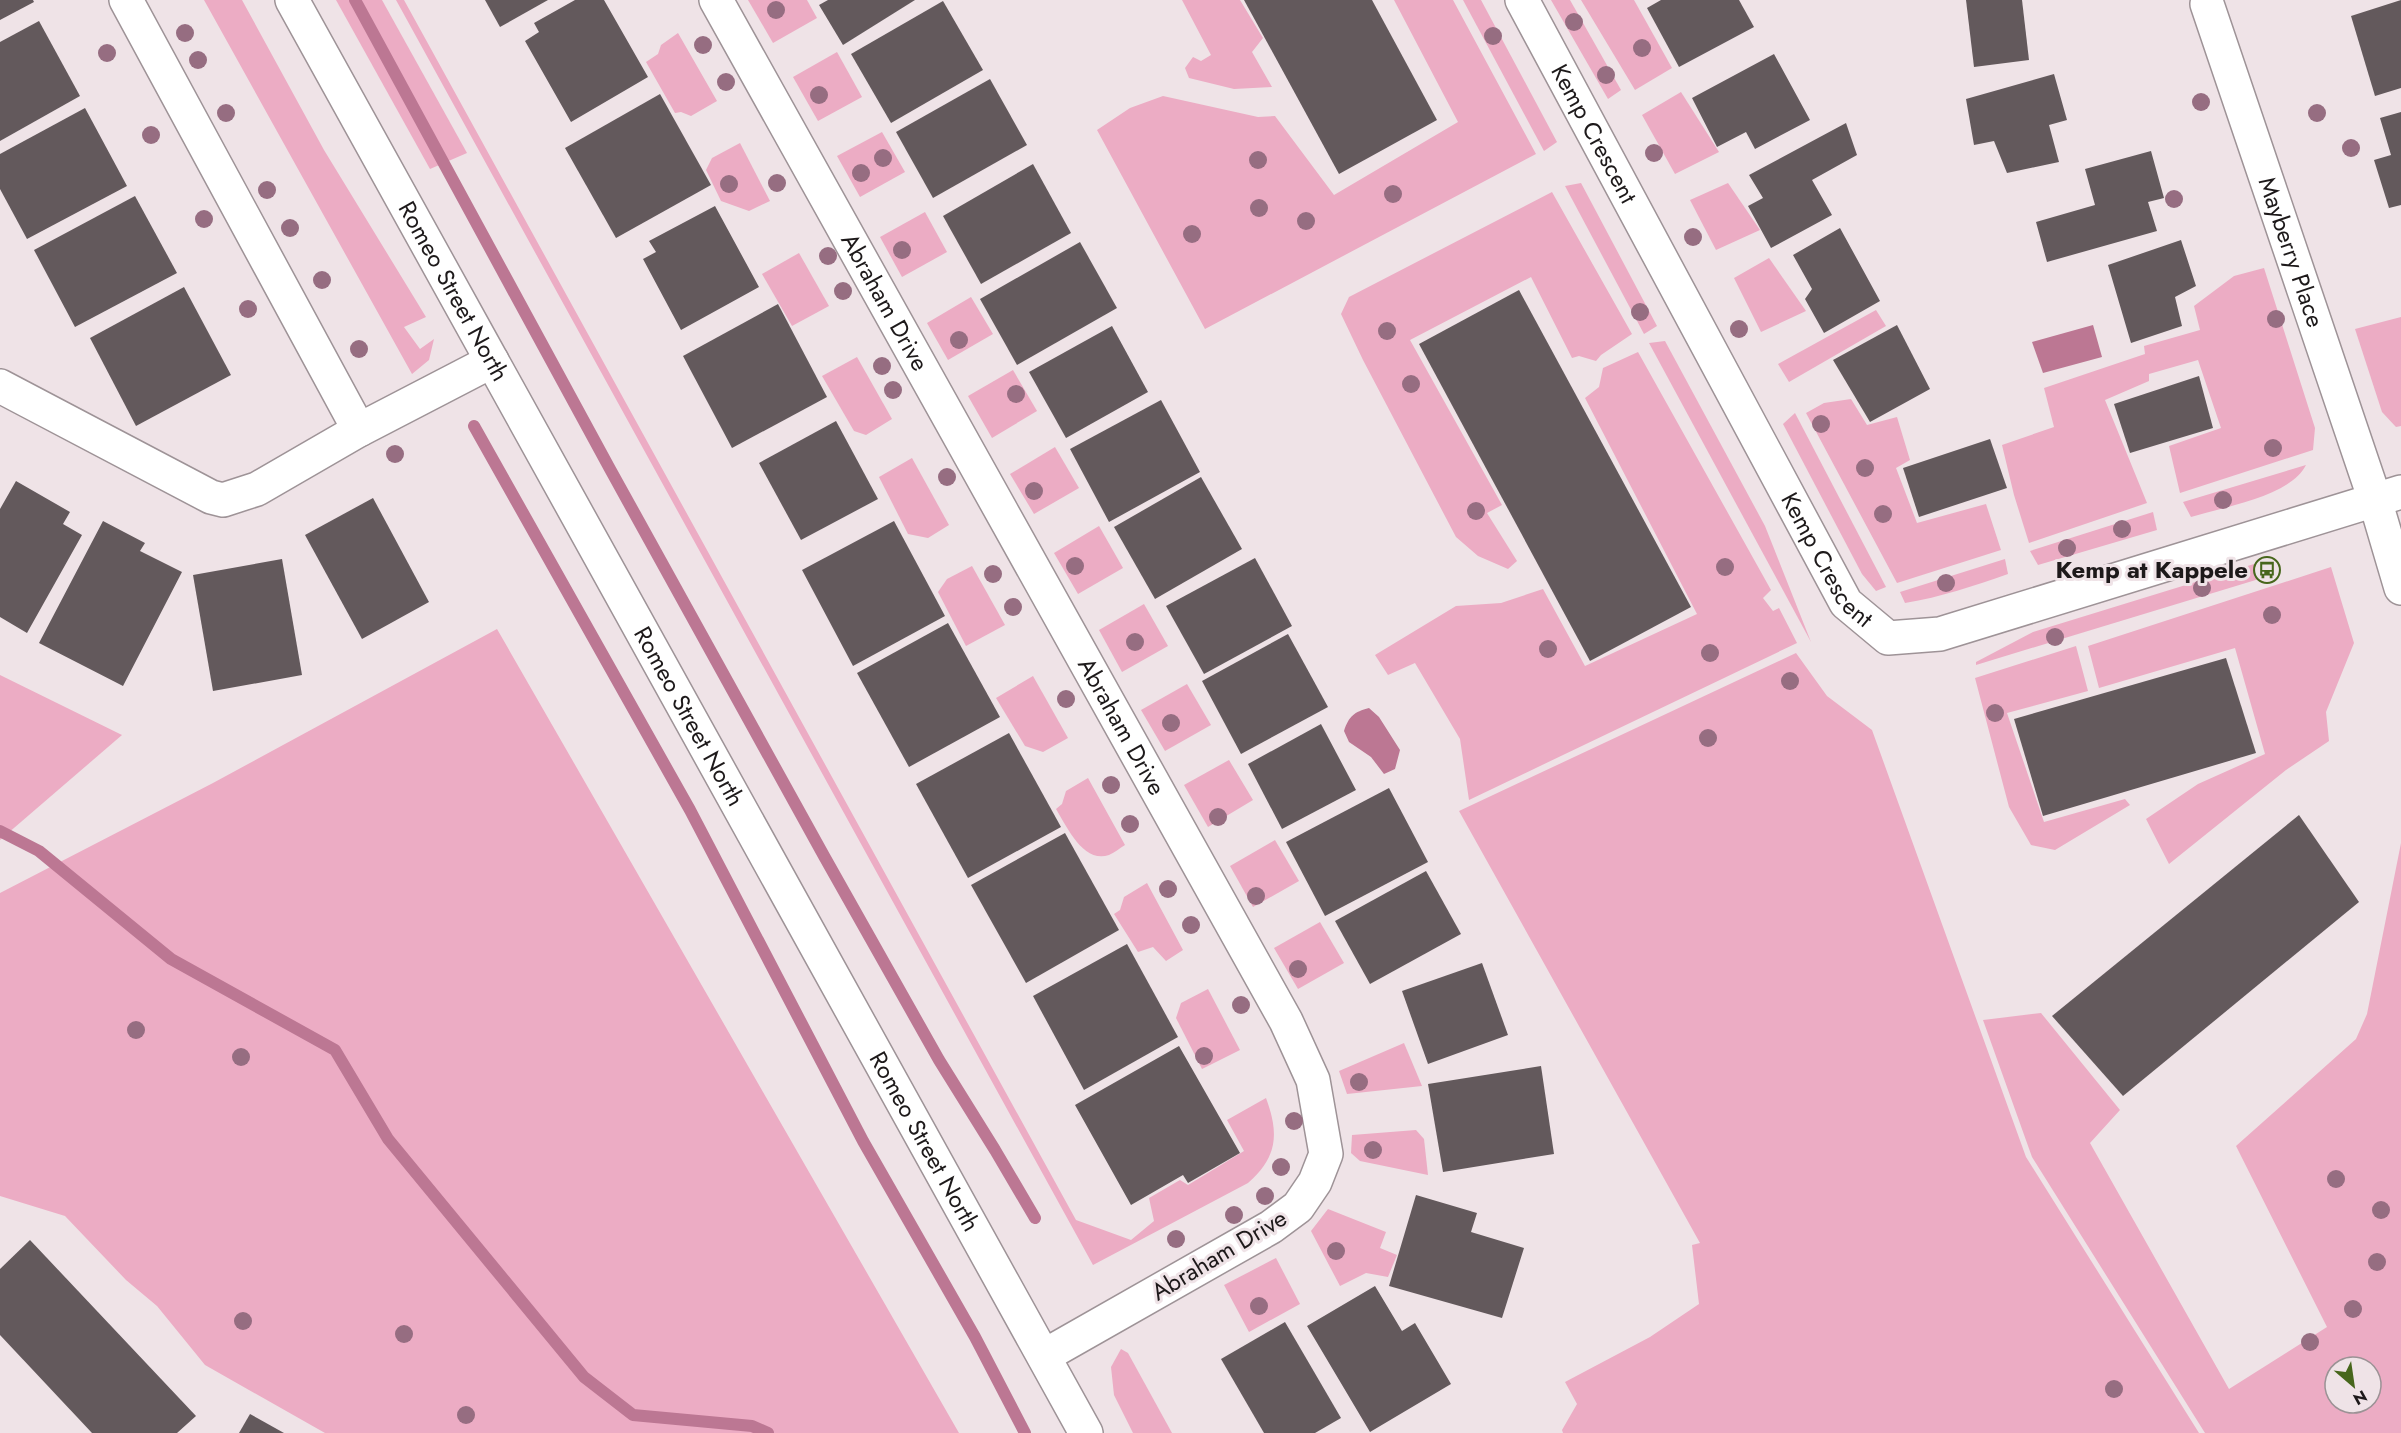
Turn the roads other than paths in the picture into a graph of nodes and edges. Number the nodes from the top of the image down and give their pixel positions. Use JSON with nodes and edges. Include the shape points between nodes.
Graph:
{"nodes":[{"id":1,"x":126,"y":0,"type":"edge"},
{"id":2,"x":292,"y":0,"type":"edge"},
{"id":3,"x":716,"y":0,"type":"edge"},
{"id":4,"x":1522,"y":0,"type":"edge"},
{"id":5,"x":2206,"y":4,"type":"dead end"},
{"id":6,"x":492,"y":361,"type":"junction"},
{"id":7,"x":0,"y":386,"type":"edge"},
{"id":8,"x":359,"y":430,"type":"junction"},
{"id":9,"x":2388,"y":496,"type":"edge"},
{"id":10,"x":2401,"y":588,"type":"edge"},
{"id":11,"x":1044,"y":1356,"type":"junction"},
{"id":12,"x":1086,"y":1433,"type":"edge"}],
"edges":[{"from":1,"to":8,"type":"street"},
{"from":2,"to":6,"type":"street","name":"Romeo Street North"},
{"from":3,"to":11,"type":"street","name":"Abraham Drive","via":[[1286,1022],[1313,1080],[1326,1154],[1315,1182],[1298,1207],[1271,1227]]},
{"from":4,"to":9,"type":"street","name":"Kemp Crescent","via":[[1846,603],[1888,638],[1940,634]]},
{"from":5,"to":9,"type":"street","name":"Mayberry Place"},
{"from":6,"to":8,"type":"street"},
{"from":6,"to":11,"type":"street","name":"Romeo Street North"},
{"from":7,"to":8,"type":"street","via":[[223,500],[257,489]]},
{"from":9,"to":10,"type":"street","name":"Mayberry Place"},
{"from":11,"to":12,"type":"street","name":"Romeo Street North"}]}
